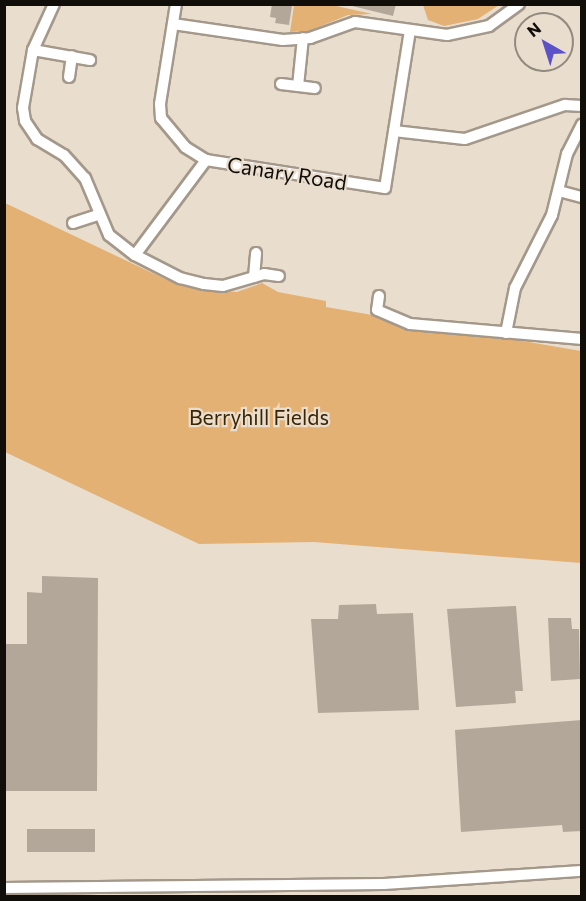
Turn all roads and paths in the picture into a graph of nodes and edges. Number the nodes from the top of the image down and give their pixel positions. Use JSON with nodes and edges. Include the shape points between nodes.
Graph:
{"nodes":[{"id":1,"x":54,"y":4,"type":"edge"},
{"id":2,"x":176,"y":4,"type":"edge"},
{"id":3,"x":519,"y":4,"type":"edge"},
{"id":4,"x":509,"y":10,"type":"edge"},
{"id":5,"x":173,"y":24,"type":"junction"},
{"id":6,"x":410,"y":30,"type":"junction"},
{"id":7,"x":303,"y":38,"type":"junction"},
{"id":8,"x":33,"y":50,"type":"junction"},
{"id":9,"x":72,"y":56,"type":"junction"},
{"id":10,"x":90,"y":60,"type":"dead end"},
{"id":11,"x":69,"y":77,"type":"dead end"},
{"id":12,"x":281,"y":84,"type":"dead end"},
{"id":13,"x":298,"y":86,"type":"junction"},
{"id":14,"x":315,"y":88,"type":"dead end"},
{"id":15,"x":582,"y":106,"type":"edge"},
{"id":16,"x":582,"y":125,"type":"edge"},
{"id":17,"x":394,"y":131,"type":"junction"},
{"id":18,"x":206,"y":160,"type":"junction"},
{"id":19,"x":559,"y":191,"type":"junction"},
{"id":20,"x":582,"y":197,"type":"edge"},
{"id":21,"x":98,"y":215,"type":"junction"},
{"id":22,"x":73,"y":223,"type":"dead end"},
{"id":23,"x":256,"y":254,"type":"dead end"},
{"id":24,"x":135,"y":255,"type":"junction"},
{"id":25,"x":279,"y":276,"type":"dead end"},
{"id":26,"x":254,"y":277,"type":"junction"},
{"id":27,"x":379,"y":296,"type":"dead end"},
{"id":28,"x":506,"y":333,"type":"junction"},
{"id":29,"x":582,"y":339,"type":"edge"},
{"id":30,"x":582,"y":872,"type":"edge"},
{"id":31,"x":4,"y":888,"type":"edge"}],
"edges":[{"from":1,"to":8,"type":"street"},
{"from":2,"to":5,"type":"street","name":"Canary Road"},
{"from":3,"to":4,"type":"street"},
{"from":4,"to":6,"type":"street","via":[[489,26],[462,33]]},
{"from":5,"to":7,"type":"street","via":[[283,40]]},
{"from":5,"to":18,"type":"street","name":"Canary Road","via":[[160,104],[162,118],[185,147]]},
{"from":6,"to":7,"type":"street","via":[[355,22]]},
{"from":6,"to":17,"type":"street","name":"Canary Road"},
{"from":7,"to":13,"type":"street"},
{"from":8,"to":9,"type":"street"},
{"from":8,"to":21,"type":"street","via":[[23,108],[28,129],[75,165],[93,192]]},
{"from":9,"to":10,"type":"street"},
{"from":9,"to":11,"type":"street"},
{"from":12,"to":13,"type":"street"},
{"from":13,"to":14,"type":"street"},
{"from":15,"to":17,"type":"street","via":[[565,105],[465,139]]},
{"from":16,"to":19,"type":"street","via":[[567,154]]},
{"from":17,"to":18,"type":"street","name":"Canary Road","via":[[385,188]]},
{"from":18,"to":24,"type":"street"},
{"from":19,"to":20,"type":"street"},
{"from":19,"to":28,"type":"street","via":[[543,236],[515,288]]},
{"from":21,"to":22,"type":"street"},
{"from":21,"to":24,"type":"street","via":[[109,235]]},
{"from":23,"to":26,"type":"street"},
{"from":24,"to":26,"type":"street","via":[[180,278],[204,284],[223,286]]},
{"from":25,"to":26,"type":"street"},
{"from":27,"to":28,"type":"street","via":[[371,309],[410,324]]},
{"from":28,"to":29,"type":"street"},
{"from":30,"to":31,"type":"street","via":[[384,884]]}]}
